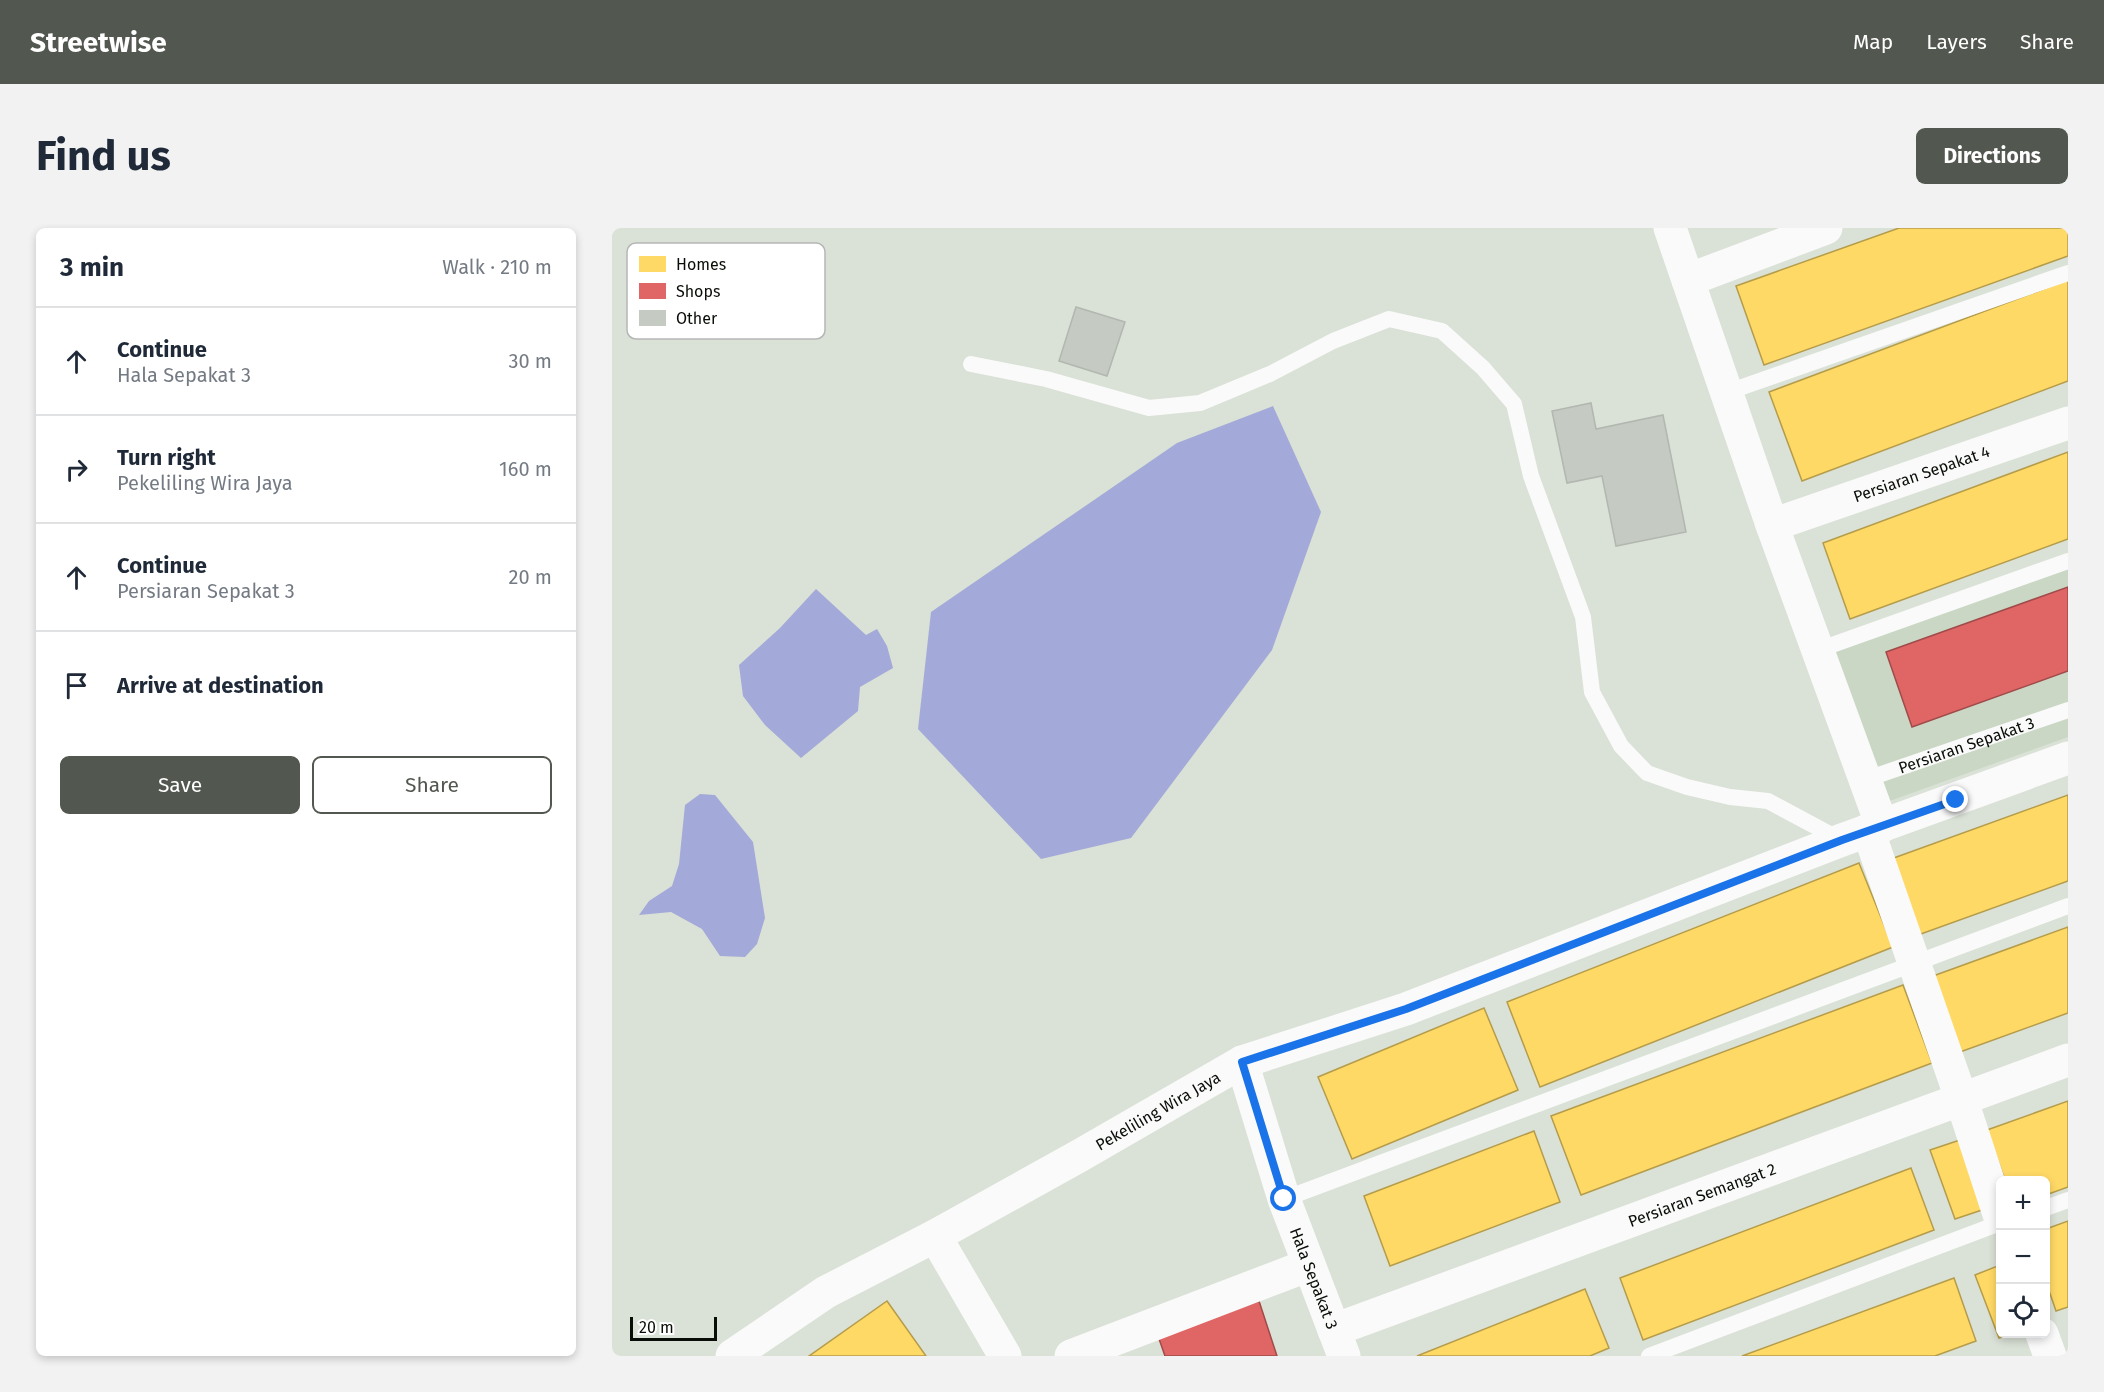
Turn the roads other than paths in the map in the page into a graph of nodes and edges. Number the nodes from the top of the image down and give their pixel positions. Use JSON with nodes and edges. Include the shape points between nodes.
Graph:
{"nodes":[{"id":1,"x":1670,"y":228,"type":"edge"},
{"id":2,"x":1826,"y":228,"type":"edge"},
{"id":3,"x":2068,"y":273,"type":"edge"},
{"id":4,"x":1688,"y":280,"type":"junction"},
{"id":5,"x":971,"y":364,"type":"dead end"},
{"id":6,"x":1728,"y":392,"type":"junction"},
{"id":7,"x":2068,"y":423,"type":"edge"},
{"id":8,"x":1772,"y":525,"type":"junction"},
{"id":9,"x":2068,"y":561,"type":"edge"},
{"id":10,"x":1818,"y":650,"type":"junction"},
{"id":11,"x":2068,"y":710,"type":"edge"},
{"id":12,"x":2068,"y":758,"type":"edge"},
{"id":13,"x":1864,"y":780,"type":"junction"},
{"id":14,"x":1864,"y":832,"type":"junction"},
{"id":15,"x":2068,"y":906,"type":"edge"},
{"id":16,"x":1914,"y":963,"type":"junction"},
{"id":17,"x":2068,"y":1060,"type":"edge"},
{"id":18,"x":1242,"y":1062,"type":"junction"},
{"id":19,"x":1961,"y":1098,"type":"junction"},
{"id":20,"x":1284,"y":1199,"type":"junction"},
{"id":21,"x":2068,"y":1200,"type":"edge"},
{"id":22,"x":1996,"y":1201,"type":"edge"},
{"id":23,"x":2050,"y":1207,"type":"edge"},
{"id":24,"x":1996,"y":1225,"type":"edge"},
{"id":25,"x":935,"y":1236,"type":"junction"},
{"id":26,"x":1309,"y":1265,"type":"junction"},
{"id":27,"x":2043,"y":1338,"type":"edge"},
{"id":28,"x":1339,"y":1343,"type":"edge"},
{"id":29,"x":2068,"y":1353,"type":"edge"},
{"id":30,"x":732,"y":1356,"type":"edge"},
{"id":31,"x":1005,"y":1356,"type":"edge"},
{"id":32,"x":1071,"y":1356,"type":"edge"},
{"id":33,"x":1649,"y":1356,"type":"edge"},
{"id":34,"x":2050,"y":1356,"type":"edge"},
{"id":35,"x":2061,"y":1356,"type":"edge"}],
"edges":[{"from":1,"to":4,"type":"street"},
{"from":2,"to":4,"type":"street"},
{"from":3,"to":6,"type":"lane"},
{"from":4,"to":6,"type":"street"},
{"from":5,"to":14,"type":"lane","via":[[1046,379],[1149,408],[1200,403],[1389,319],[1442,331],[1483,368],[1514,404],[1531,476],[1583,617],[1592,692],[1621,746],[1647,772],[1687,787],[1730,798],[1767,801]]},
{"from":6,"to":8,"type":"street"},
{"from":7,"to":8,"type":"street","name":"Persiaran Sepakat 4"},
{"from":8,"to":10,"type":"street"},
{"from":9,"to":10,"type":"lane"},
{"from":10,"to":13,"type":"street"},
{"from":11,"to":13,"type":"lane","name":"Persiaran Sepakat 3"},
{"from":12,"to":14,"type":"street"},
{"from":13,"to":14,"type":"street"},
{"from":14,"to":16,"type":"street"},
{"from":14,"to":18,"type":"street","name":"Pekeliling Wira Jaya","via":[[1406,1009]]},
{"from":15,"to":16,"type":"lane"},
{"from":16,"to":19,"type":"street"},
{"from":16,"to":20,"type":"lane"},
{"from":17,"to":19,"type":"street","name":"Persiaran Semangat 2"},
{"from":18,"to":20,"type":"street","name":"Hala Sepakat 3"},
{"from":18,"to":25,"type":"street","name":"Pekeliling Wira Jaya"},
{"from":19,"to":22,"type":"street"},
{"from":19,"to":28,"type":"street","name":"Persiaran Semangat 2"},
{"from":20,"to":26,"type":"street","name":"Hala Sepakat 3"},
{"from":21,"to":23,"type":"lane"},
{"from":24,"to":33,"type":"lane"},
{"from":25,"to":30,"type":"street","name":"Pekeliling Wira Jaya","via":[[826,1292]]},
{"from":25,"to":31,"type":"street"},
{"from":26,"to":28,"type":"street","name":"Hala Sepakat 3"},
{"from":26,"to":32,"type":"street"},
{"from":27,"to":34,"type":"street"},
{"from":29,"to":35,"type":"street"}]}
